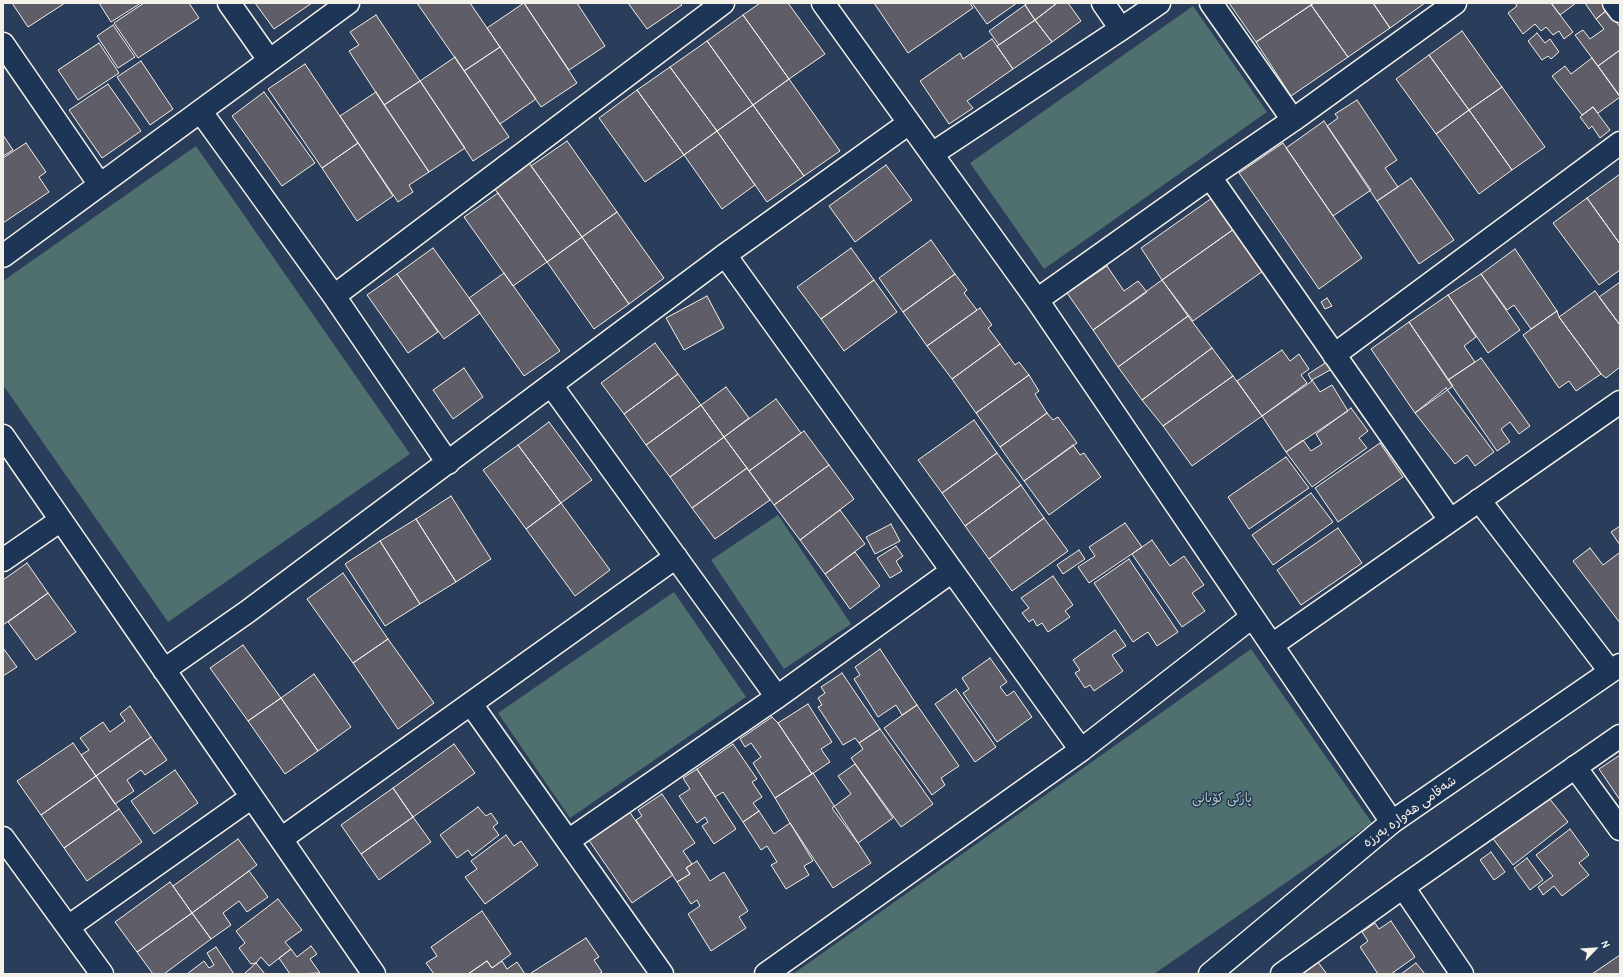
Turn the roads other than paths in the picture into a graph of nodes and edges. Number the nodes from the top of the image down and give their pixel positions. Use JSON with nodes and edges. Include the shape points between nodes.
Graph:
{"nodes":[{"id":1,"x":229,"y":3,"type":"edge"},
{"id":2,"x":348,"y":3,"type":"edge"},
{"id":3,"x":723,"y":3,"type":"edge"},
{"id":4,"x":823,"y":3,"type":"edge"},
{"id":5,"x":1103,"y":3,"type":"edge"},
{"id":6,"x":1159,"y":3,"type":"edge"},
{"id":7,"x":1211,"y":3,"type":"edge"},
{"id":8,"x":1455,"y":3,"type":"edge"},
{"id":9,"x":1614,"y":3,"type":"edge"},
{"id":10,"x":1620,"y":11,"type":"edge"},
{"id":11,"x":1121,"y":29,"type":"junction"},
{"id":12,"x":3,"y":44,"type":"edge"},
{"id":13,"x":269,"y":60,"type":"junction"},
{"id":14,"x":201,"y":112,"type":"junction"},
{"id":15,"x":1293,"y":120,"type":"junction"},
{"id":16,"x":909,"y":123,"type":"junction"},
{"id":17,"x":1620,"y":143,"type":"edge"},
{"id":18,"x":932,"y":154,"type":"junction"},
{"id":19,"x":1210,"y":177,"type":"junction"},
{"id":20,"x":100,"y":186,"type":"junction"},
{"id":21,"x":725,"y":255,"type":"junction"},
{"id":22,"x":3,"y":256,"type":"edge"},
{"id":23,"x":334,"y":296,"type":"junction"},
{"id":24,"x":1037,"y":300,"type":"junction"},
{"id":25,"x":1334,"y":355,"type":"junction"},
{"id":26,"x":551,"y":385,"type":"junction"},
{"id":27,"x":1620,"y":402,"type":"edge"},
{"id":28,"x":3,"y":436,"type":"edge"},
{"id":29,"x":448,"y":463,"type":"junction"},
{"id":30,"x":1479,"y":500,"type":"junction"},
{"id":31,"x":61,"y":520,"type":"junction"},
{"id":32,"x":1450,"y":520,"type":"junction"},
{"id":33,"x":676,"y":557,"type":"junction"},
{"id":34,"x":3,"y":560,"type":"edge"},
{"id":35,"x":952,"y":571,"type":"junction"},
{"id":36,"x":1252,"y":617,"type":"junction"},
{"id":37,"x":1272,"y":645,"type":"junction"},
{"id":38,"x":1615,"y":668,"type":"edge"},
{"id":39,"x":164,"y":670,"type":"junction"},
{"id":40,"x":777,"y":697,"type":"junction"},
{"id":41,"x":471,"y":704,"type":"junction"},
{"id":42,"x":1620,"y":736,"type":"edge"},
{"id":43,"x":1081,"y":750,"type":"junction"},
{"id":44,"x":1575,"y":768,"type":"junction"},
{"id":45,"x":252,"y":797,"type":"junction"},
{"id":46,"x":1392,"y":822,"type":"junction"},
{"id":47,"x":1620,"y":829,"type":"edge"},
{"id":48,"x":3,"y":838,"type":"edge"},
{"id":49,"x":281,"y":839,"type":"junction"},
{"id":50,"x":568,"y":841,"type":"junction"},
{"id":51,"x":1403,"y":887,"type":"junction"},
{"id":52,"x":68,"y":928,"type":"junction"},
{"id":53,"x":102,"y":974,"type":"edge"},
{"id":54,"x":374,"y":974,"type":"edge"},
{"id":55,"x":662,"y":974,"type":"edge"},
{"id":56,"x":766,"y":974,"type":"edge"},
{"id":57,"x":1210,"y":974,"type":"edge"},
{"id":58,"x":1282,"y":974,"type":"edge"},
{"id":59,"x":1462,"y":974,"type":"edge"}],
"edges":[{"from":1,"to":13,"type":"street"},
{"from":2,"to":13,"type":"street"},
{"from":3,"to":23,"type":"street"},
{"from":4,"to":16,"type":"street"},
{"from":5,"to":11,"type":"street"},
{"from":6,"to":11,"type":"street"},
{"from":7,"to":15,"type":"street"},
{"from":8,"to":15,"type":"street"},
{"from":9,"to":10,"type":"street"},
{"from":11,"to":18,"type":"street"},
{"from":12,"to":20,"type":"street"},
{"from":13,"to":14,"type":"street"},
{"from":14,"to":20,"type":"street"},
{"from":14,"to":23,"type":"street"},
{"from":15,"to":19,"type":"street"},
{"from":16,"to":18,"type":"street"},
{"from":16,"to":21,"type":"street"},
{"from":17,"to":25,"type":"street"},
{"from":18,"to":24,"type":"street"},
{"from":19,"to":24,"type":"street"},
{"from":19,"to":25,"type":"street"},
{"from":20,"to":22,"type":"street"},
{"from":21,"to":26,"type":"street"},
{"from":21,"to":35,"type":"street"},
{"from":23,"to":29,"type":"street"},
{"from":24,"to":36,"type":"street"},
{"from":25,"to":32,"type":"street"},
{"from":26,"to":29,"type":"street"},
{"from":26,"to":33,"type":"street"},
{"from":27,"to":30,"type":"street"},
{"from":28,"to":31,"type":"street"},
{"from":29,"to":39,"type":"street","via":[[253,608]]},
{"from":30,"to":32,"type":"street"},
{"from":30,"to":38,"type":"street"},
{"from":31,"to":34,"type":"street"},
{"from":31,"to":39,"type":"street"},
{"from":32,"to":37,"type":"street"},
{"from":33,"to":40,"type":"street"},
{"from":33,"to":41,"type":"street"},
{"from":35,"to":40,"type":"street"},
{"from":35,"to":43,"type":"street"},
{"from":36,"to":37,"type":"street"},
{"from":36,"to":43,"type":"street"},
{"from":37,"to":46,"type":"street"},
{"from":38,"to":46,"type":"street","name":"شەقامی هەوارە بەرزە"},
{"from":39,"to":45,"type":"street"},
{"from":40,"to":50,"type":"street"},
{"from":41,"to":49,"type":"street"},
{"from":41,"to":50,"type":"street"},
{"from":42,"to":44,"type":"street"},
{"from":43,"to":56,"type":"street"},
{"from":44,"to":47,"type":"street"},
{"from":44,"to":51,"type":"street"},
{"from":45,"to":49,"type":"street"},
{"from":45,"to":52,"type":"street"},
{"from":46,"to":57,"type":"street","name":"شەقامی هەوارە بەرزە"},
{"from":48,"to":52,"type":"street"},
{"from":49,"to":54,"type":"street"},
{"from":50,"to":55,"type":"street"},
{"from":51,"to":58,"type":"street"},
{"from":51,"to":59,"type":"street"},
{"from":52,"to":53,"type":"street"}]}
